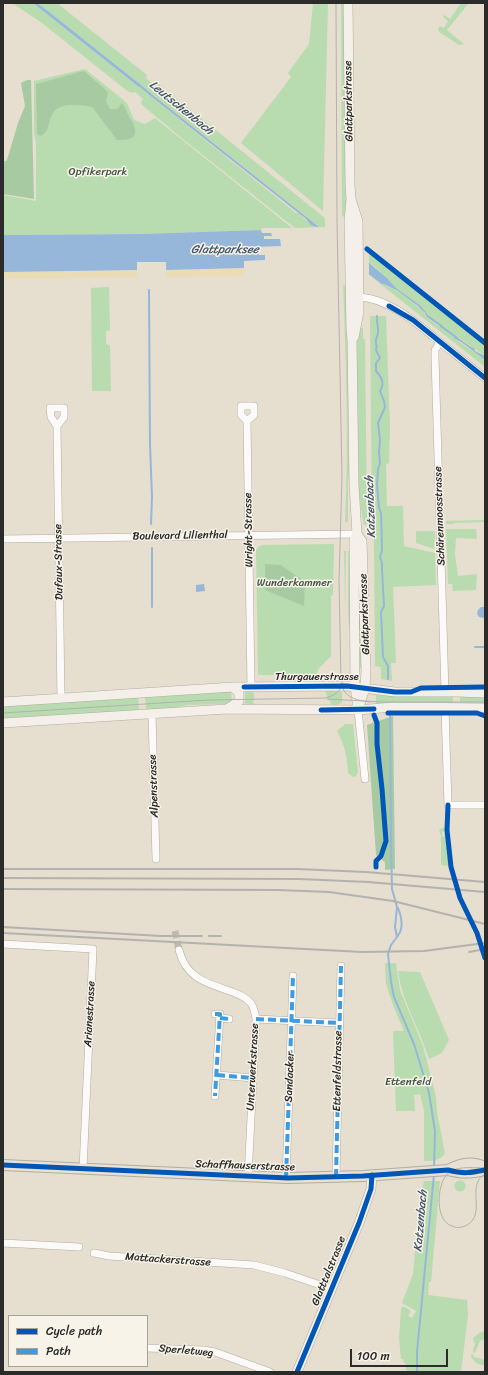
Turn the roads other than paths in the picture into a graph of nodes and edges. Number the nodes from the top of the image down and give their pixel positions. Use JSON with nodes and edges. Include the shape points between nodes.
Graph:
{"nodes":[{"id":1,"x":348,"y":3,"type":"edge"},
{"id":2,"x":354,"y":296,"type":"junction"},
{"id":3,"x":440,"y":342,"type":"junction"},
{"id":4,"x":485,"y":378,"type":"edge"},
{"id":5,"x":247,"y":421,"type":"dead end"},
{"id":6,"x":57,"y":426,"type":"dead end"},
{"id":7,"x":357,"y":534,"type":"junction"},
{"id":8,"x":250,"y":535,"type":"junction"},
{"id":9,"x":59,"y":538,"type":"junction"},
{"id":10,"x":3,"y":539,"type":"edge"},
{"id":11,"x":355,"y":686,"type":"junction"},
{"id":12,"x":233,"y":687,"type":"junction"},
{"id":13,"x":251,"y":687,"type":"junction"},
{"id":14,"x":365,"y":688,"type":"junction"},
{"id":15,"x":445,"y":692,"type":"junction"},
{"id":16,"x":485,"y":693,"type":"edge"},
{"id":17,"x":61,"y":698,"type":"junction"},
{"id":18,"x":3,"y":702,"type":"edge"},
{"id":19,"x":445,"y":708,"type":"junction"},
{"id":20,"x":485,"y":708,"type":"edge"},
{"id":21,"x":227,"y":709,"type":"junction"},
{"id":22,"x":358,"y":710,"type":"junction"},
{"id":23,"x":152,"y":714,"type":"junction"},
{"id":24,"x":3,"y":723,"type":"edge"},
{"id":25,"x":366,"y":779,"type":"dead end"},
{"id":26,"x":485,"y":805,"type":"edge"},
{"id":27,"x":156,"y":859,"type":"dead end"},
{"id":28,"x":3,"y":944,"type":"edge"},
{"id":29,"x":179,"y":950,"type":"tunnel mouth"},
{"id":30,"x":341,"y":966,"type":"dead end"},
{"id":31,"x":293,"y":976,"type":"dead end"},
{"id":32,"x":229,"y":1019,"type":"dead end"},
{"id":33,"x":256,"y":1019,"type":"junction"},
{"id":34,"x":292,"y":1021,"type":"junction"},
{"id":35,"x":339,"y":1023,"type":"junction"},
{"id":36,"x":217,"y":1075,"type":"junction"},
{"id":37,"x":253,"y":1078,"type":"junction"},
{"id":38,"x":216,"y":1096,"type":"dead end"},
{"id":39,"x":3,"y":1165,"type":"edge"},
{"id":40,"x":83,"y":1169,"type":"junction"},
{"id":41,"x":485,"y":1169,"type":"edge"},
{"id":42,"x":372,"y":1175,"type":"junction"},
{"id":43,"x":248,"y":1177,"type":"junction"},
{"id":44,"x":336,"y":1177,"type":"junction"},
{"id":45,"x":286,"y":1178,"type":"junction"},
{"id":46,"x":3,"y":1243,"type":"edge"},
{"id":47,"x":79,"y":1247,"type":"dead end"},
{"id":48,"x":94,"y":1253,"type":"dead end"},
{"id":49,"x":332,"y":1289,"type":"junction"},
{"id":50,"x":148,"y":1348,"type":"edge"},
{"id":51,"x":270,"y":1372,"type":"edge"},
{"id":52,"x":297,"y":1372,"type":"edge"}],
"edges":[{"from":1,"to":2,"type":"main road","name":"Glattparkstrasse","via":[[350,186],[358,221]]},
{"from":2,"to":3,"type":"street","via":[[370,298],[399,312]]},
{"from":2,"to":7,"type":"main road","name":"Glattparkstrasse","via":[[359,312],[352,340]]},
{"from":3,"to":4,"type":"street"},
{"from":3,"to":15,"type":"street","name":"Schärenmoosstrasse","via":[[435,350],[435,357]]},
{"from":5,"to":8,"type":"street","name":"Wright-Strasse"},
{"from":6,"to":9,"type":"street","name":"Dufaux-Strasse"},
{"from":7,"to":8,"type":"street","name":"Boulevard Lilienthal"},
{"from":7,"to":11,"type":"main road","name":"Glattparkstrasse","via":[[354,540]]},
{"from":7,"to":14,"type":"main road","name":"Glattparkstrasse","via":[[362,541]]},
{"from":8,"to":9,"type":"street","name":"Boulevard Lilienthal"},
{"from":8,"to":13,"type":"street","name":"Wright-Strasse"},
{"from":9,"to":10,"type":"street","name":"Boulevard Lilienthal"},
{"from":9,"to":17,"type":"street","name":"Dufaux-Strasse"},
{"from":11,"to":13,"type":"main road","name":"Thurgauerstrasse"},
{"from":11,"to":14,"type":"main road","name":"Thurgauerstrasse"},
{"from":11,"to":22,"type":"main road","name":"Glattparkstrasse"},
{"from":12,"to":13,"type":"main road","name":"Thurgauerstrasse"},
{"from":12,"to":17,"type":"main road","name":"Thurgauerstrasse"},
{"from":12,"to":21,"type":"main road","via":[[239,693],[239,701]]},
{"from":14,"to":15,"type":"main road","name":"Thurgauerstrasse","via":[[396,692]]},
{"from":14,"to":22,"type":"main road","name":"Glattparkstrasse"},
{"from":15,"to":16,"type":"main road","name":"Thurgauerstrasse"},
{"from":17,"to":18,"type":"main road","name":"Thurgauerstrasse"},
{"from":19,"to":20,"type":"main road"},
{"from":19,"to":22,"type":"main road","via":[[394,707]]},
{"from":19,"to":26,"type":"street","via":[[448,805]]},
{"from":21,"to":22,"type":"main road"},
{"from":21,"to":23,"type":"main road"},
{"from":22,"to":25,"type":"street"},
{"from":23,"to":24,"type":"main road"},
{"from":23,"to":27,"type":"street","name":"Alpenstrasse"},
{"from":28,"to":40,"type":"street","name":"Arianestrasse","via":[[93,949]]},
{"from":29,"to":33,"type":"street","name":"Unterwerkstrasse","via":[[190,973],[244,997],[251,1003]]},
{"from":30,"to":35,"type":"street","name":"Ettenfeldstrasse"},
{"from":31,"to":34,"type":"street","name":"Sandacker"},
{"from":32,"to":36,"type":"street","via":[[217,1016]]},
{"from":33,"to":34,"type":"street"},
{"from":33,"to":37,"type":"street","name":"Unterwerkstrasse"},
{"from":34,"to":35,"type":"street"},
{"from":34,"to":45,"type":"street","name":"Sandacker"},
{"from":35,"to":44,"type":"street","name":"Ettenfeldstrasse"},
{"from":36,"to":37,"type":"street"},
{"from":36,"to":38,"type":"street"},
{"from":37,"to":43,"type":"street","name":"Unterwerkstrasse"},
{"from":39,"to":40,"type":"main road","name":"Schaffhauserstrasse"},
{"from":40,"to":43,"type":"main road","name":"Schaffhauserstrasse"},
{"from":41,"to":42,"type":"main road","name":"Schaffhauserstrasse","via":[[477,1164],[468,1163],[444,1170]]},
{"from":42,"to":44,"type":"main road","name":"Schaffhauserstrasse"},
{"from":42,"to":49,"type":"main road","name":"Glatttalstrasse","via":[[371,1191]]},
{"from":43,"to":45,"type":"main road","name":"Schaffhauserstrasse"},
{"from":44,"to":45,"type":"main road","name":"Schaffhauserstrasse"},
{"from":46,"to":47,"type":"street"},
{"from":48,"to":49,"type":"street","name":"Mattackerstrasse","via":[[254,1265],[285,1272]]},
{"from":49,"to":52,"type":"main road","name":"Glatttalstrasse"},
{"from":50,"to":51,"type":"street","name":"Sperletweg","via":[[215,1352]]}]}
